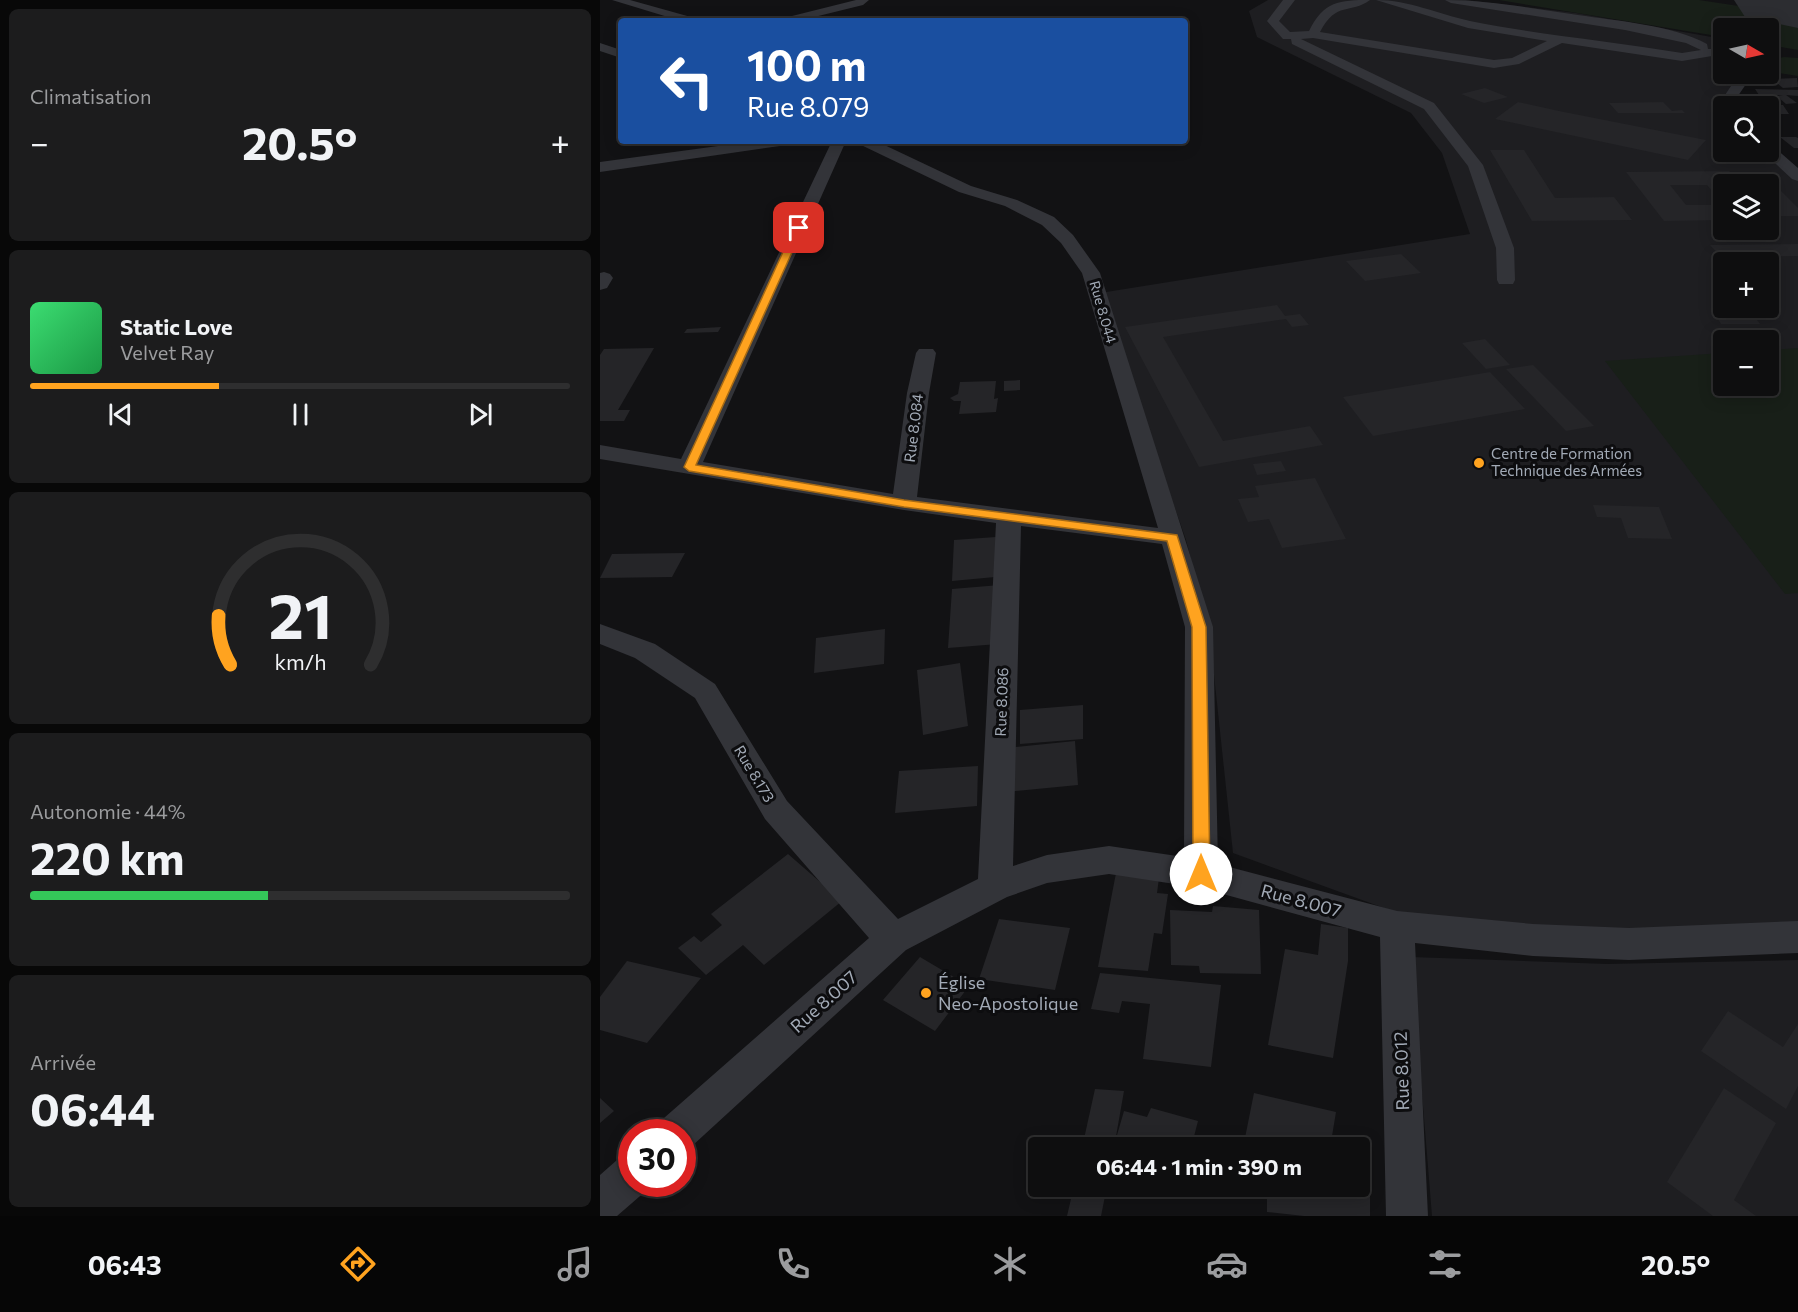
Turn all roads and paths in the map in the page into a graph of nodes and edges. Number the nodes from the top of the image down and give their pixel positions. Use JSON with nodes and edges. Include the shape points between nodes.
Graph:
{"nodes":[{"id":1,"x":618,"y":0,"type":"edge"},
{"id":2,"x":863,"y":0,"type":"edge"},
{"id":3,"x":1289,"y":0,"type":"edge"},
{"id":4,"x":1364,"y":0,"type":"edge"},
{"id":5,"x":1382,"y":0,"type":"edge"},
{"id":6,"x":1451,"y":0,"type":"edge"},
{"id":7,"x":1510,"y":9,"type":"junction"},
{"id":8,"x":683,"y":18,"type":"edge"},
{"id":9,"x":796,"y":18,"type":"edge"},
{"id":10,"x":1605,"y":23,"type":"junction"},
{"id":11,"x":1466,"y":28,"type":"junction"},
{"id":12,"x":1313,"y":34,"type":"junction"},
{"id":13,"x":1287,"y":36,"type":"junction"},
{"id":14,"x":1560,"y":39,"type":"junction"},
{"id":15,"x":1605,"y":44,"type":"junction"},
{"id":16,"x":600,"y":47,"type":"edge"},
{"id":17,"x":618,"y":53,"type":"edge"},
{"id":18,"x":765,"y":144,"type":"edge"},
{"id":19,"x":837,"y":144,"type":"edge"},
{"id":20,"x":870,"y":144,"type":"edge"},
{"id":21,"x":1779,"y":159,"type":"edge"},
{"id":22,"x":600,"y":167,"type":"edge"},
{"id":23,"x":1798,"y":176,"type":"edge"},
{"id":24,"x":1506,"y":280,"type":"dead end"},
{"id":25,"x":926,"y":353,"type":"dead end"},
{"id":26,"x":600,"y":452,"type":"edge"},
{"id":27,"x":689,"y":467,"type":"junction"},
{"id":28,"x":904,"y":503,"type":"junction"},
{"id":29,"x":1009,"y":517,"type":"junction"},
{"id":30,"x":1173,"y":538,"type":"junction"},
{"id":31,"x":600,"y":633,"type":"edge"},
{"id":32,"x":1201,"y":874,"type":"junction"},
{"id":33,"x":995,"y":888,"type":"junction"},
{"id":34,"x":1397,"y":926,"type":"junction"},
{"id":35,"x":1798,"y":937,"type":"edge"},
{"id":36,"x":893,"y":939,"type":"junction"},
{"id":37,"x":692,"y":1119,"type":"edge"},
{"id":38,"x":618,"y":1187,"type":"edge"},
{"id":39,"x":600,"y":1203,"type":"edge"},
{"id":40,"x":600,"y":1212,"type":"edge"},
{"id":41,"x":604,"y":1216,"type":"edge"},
{"id":42,"x":1407,"y":1216,"type":"edge"}],
"edges":[{"from":1,"to":8,"type":"street"},
{"from":2,"to":9,"type":"street"},
{"from":3,"to":13,"type":"street","via":[[1272,21]]},
{"from":4,"to":12,"type":"street","via":[[1330,9],[1320,17]]},
{"from":5,"to":11,"type":"street"},
{"from":6,"to":7,"type":"street"},
{"from":7,"to":10,"type":"street"},
{"from":7,"to":11,"type":"street"},
{"from":10,"to":15,"type":"street"},
{"from":10,"to":15,"type":"street","via":[[1690,40],[1712,52],[1682,57]]},
{"from":11,"to":14,"type":"street"},
{"from":12,"to":13,"type":"street"},
{"from":12,"to":14,"type":"street","via":[[1451,53],[1494,64],[1515,61]]},
{"from":13,"to":24,"type":"street","via":[[1429,106],[1475,165],[1505,248]]},
{"from":14,"to":15,"type":"street"},
{"from":16,"to":17,"type":"street"},
{"from":18,"to":22,"type":"street"},
{"from":19,"to":27,"type":"street"},
{"from":20,"to":30,"type":"street","name":"Rue 8.044","via":[[965,189],[1011,203],[1048,221],[1067,239],[1092,273]]},
{"from":21,"to":23,"type":"street"},
{"from":25,"to":28,"type":"street","name":"Rue 8.084"},
{"from":26,"to":27,"type":"street"},
{"from":27,"to":28,"type":"street"},
{"from":28,"to":29,"type":"street"},
{"from":29,"to":30,"type":"street"},
{"from":29,"to":33,"type":"street","name":"Rue 8.086"},
{"from":30,"to":32,"type":"street","name":"Rue 8.044","via":[[1199,627]]},
{"from":31,"to":36,"type":"street","name":"Rue 8.173","via":[[645,651],[705,691],[776,810]]},
{"from":32,"to":33,"type":"street","name":"Rue 8.007","via":[[1109,860],[1047,869]]},
{"from":32,"to":34,"type":"street","name":"Rue 8.007"},
{"from":33,"to":36,"type":"street","name":"Rue 8.007"},
{"from":34,"to":35,"type":"street","name":"Rue 8.007","via":[[1533,940],[1629,944]]},
{"from":34,"to":42,"type":"street","name":"Rue 8.012"},
{"from":36,"to":37,"type":"street","name":"Rue 8.007"},
{"from":38,"to":39,"type":"street"},
{"from":40,"to":41,"type":"street"}]}
